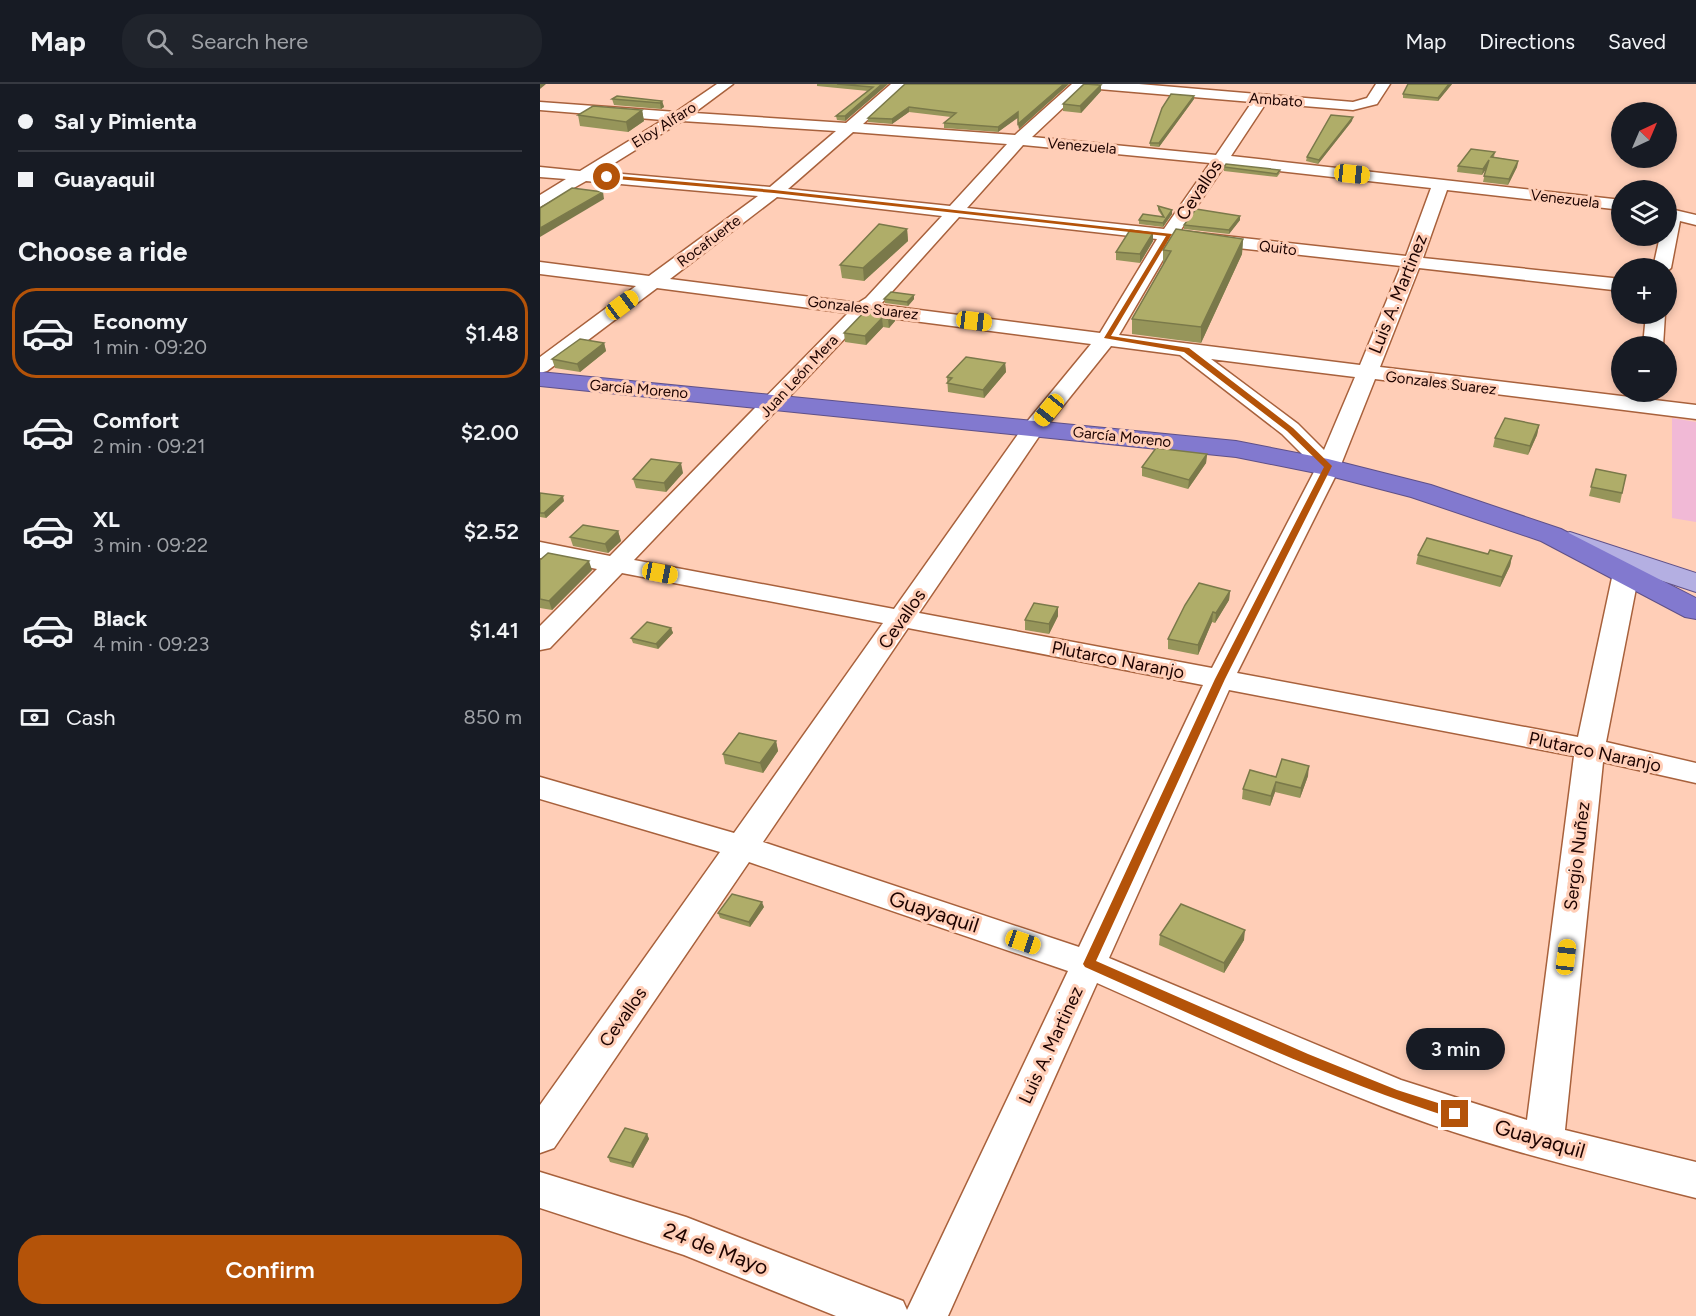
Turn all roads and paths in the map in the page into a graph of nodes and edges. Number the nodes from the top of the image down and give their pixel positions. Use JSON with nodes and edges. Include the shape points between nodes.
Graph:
{"nodes":[{"id":1,"x":726,"y":84,"type":"edge"},
{"id":2,"x":900,"y":84,"type":"edge"},
{"id":3,"x":1080,"y":84,"type":"edge"},
{"id":4,"x":1087,"y":84,"type":"edge"},
{"id":5,"x":1383,"y":84,"type":"edge"},
{"id":6,"x":1261,"y":100,"type":"junction"},
{"id":7,"x":540,"y":106,"type":"edge"},
{"id":8,"x":677,"y":118,"type":"junction"},
{"id":9,"x":849,"y":129,"type":"junction"},
{"id":10,"x":1019,"y":140,"type":"junction"},
{"id":11,"x":1218,"y":159,"type":"junction"},
{"id":12,"x":540,"y":172,"type":"edge"},
{"id":13,"x":584,"y":175,"type":"junction"},
{"id":14,"x":1441,"y":184,"type":"junction"},
{"id":15,"x":774,"y":192,"type":"junction"},
{"id":16,"x":540,"y":202,"type":"edge"},
{"id":17,"x":1611,"y":205,"type":"edge"},
{"id":18,"x":952,"y":213,"type":"junction"},
{"id":19,"x":1677,"y":215,"type":"edge"},
{"id":20,"x":1696,"y":220,"type":"edge"},
{"id":21,"x":1169,"y":235,"type":"junction"},
{"id":22,"x":1412,"y":263,"type":"junction"},
{"id":23,"x":540,"y":268,"type":"edge"},
{"id":24,"x":654,"y":282,"type":"junction"},
{"id":25,"x":1611,"y":284,"type":"edge"},
{"id":26,"x":862,"y":308,"type":"junction"},
{"id":27,"x":1107,"y":338,"type":"junction"},
{"id":28,"x":1186,"y":350,"type":"junction"},
{"id":29,"x":540,"y":367,"type":"edge"},
{"id":30,"x":1366,"y":373,"type":"junction"},
{"id":31,"x":540,"y":380,"type":"edge"},
{"id":32,"x":1611,"y":396,"type":"edge"},
{"id":33,"x":775,"y":402,"type":"junction"},
{"id":34,"x":1656,"y":402,"type":"edge"},
{"id":35,"x":1696,"y":412,"type":"edge"},
{"id":36,"x":1034,"y":428,"type":"junction"},
{"id":37,"x":1328,"y":466,"type":"junction"},
{"id":38,"x":1551,"y":535,"type":"junction"},
{"id":39,"x":540,"y":550,"type":"edge"},
{"id":40,"x":616,"y":564,"type":"junction"},
{"id":41,"x":1626,"y":573,"type":"junction"},
{"id":42,"x":1696,"y":583,"type":"edge"},
{"id":43,"x":1696,"y":610,"type":"edge"},
{"id":44,"x":902,"y":619,"type":"junction"},
{"id":45,"x":540,"y":642,"type":"edge"},
{"id":46,"x":1220,"y":679,"type":"junction"},
{"id":47,"x":1590,"y":749,"type":"junction"},
{"id":48,"x":1696,"y":773,"type":"edge"},
{"id":49,"x":540,"y":788,"type":"edge"},
{"id":50,"x":741,"y":847,"type":"junction"},
{"id":51,"x":1089,"y":964,"type":"junction"},
{"id":52,"x":540,"y":1136,"type":"edge"},
{"id":53,"x":1544,"y":1142,"type":"junction"},
{"id":54,"x":1696,"y":1180,"type":"edge"},
{"id":55,"x":540,"y":1190,"type":"edge"},
{"id":56,"x":888,"y":1316,"type":"edge"},
{"id":57,"x":926,"y":1316,"type":"edge"}],
"edges":[{"from":1,"to":8,"type":"street","name":"Eloy Alfaro"},
{"from":2,"to":9,"type":"street","name":"Rocafuerte"},
{"from":3,"to":10,"type":"street","name":"Juan León Mera"},
{"from":4,"to":6,"type":"street","name":"Ambato"},
{"from":5,"to":6,"type":"street","name":"Ambato","via":[[1372,101],[1353,106]]},
{"from":6,"to":11,"type":"street","name":"Cevallos"},
{"from":7,"to":8,"type":"street","name":"Venezuela"},
{"from":8,"to":9,"type":"street","name":"Venezuela"},
{"from":8,"to":13,"type":"street","name":"Eloy Alfaro"},
{"from":9,"to":10,"type":"street","name":"Venezuela"},
{"from":9,"to":15,"type":"street","name":"Rocafuerte"},
{"from":10,"to":11,"type":"street","name":"Venezuela"},
{"from":10,"to":18,"type":"street","name":"Juan León Mera"},
{"from":11,"to":14,"type":"street","name":"Venezuela"},
{"from":11,"to":21,"type":"street","name":"Cevallos"},
{"from":12,"to":13,"type":"street","name":"Quito"},
{"from":13,"to":15,"type":"street","name":"Quito"},
{"from":13,"to":16,"type":"street","name":"Eloy Alfaro"},
{"from":14,"to":17,"type":"street","name":"Venezuela"},
{"from":14,"to":22,"type":"street","name":"Luis A. Martinez"},
{"from":15,"to":18,"type":"street","name":"Quito"},
{"from":15,"to":24,"type":"street","name":"Rocafuerte"},
{"from":18,"to":21,"type":"street","name":"Quito"},
{"from":18,"to":26,"type":"street","name":"Juan León Mera","via":[[873,302]]},
{"from":19,"to":20,"type":"street"},
{"from":21,"to":22,"type":"street","name":"Quito"},
{"from":21,"to":27,"type":"street","name":"Cevallos"},
{"from":22,"to":25,"type":"street","name":"Quito"},
{"from":22,"to":30,"type":"street","name":"Luis A. Martinez"},
{"from":23,"to":24,"type":"street","name":"Gonzales Suarez"},
{"from":24,"to":26,"type":"street","name":"Gonzales Suarez"},
{"from":24,"to":29,"type":"street","name":"Rocafuerte"},
{"from":26,"to":27,"type":"street","name":"Gonzales Suarez"},
{"from":26,"to":33,"type":"street","name":"Juan León Mera"},
{"from":27,"to":28,"type":"street","name":"Gonzales Suarez"},
{"from":27,"to":36,"type":"street","name":"Cevallos"},
{"from":28,"to":30,"type":"street","name":"Gonzales Suarez"},
{"from":28,"to":37,"type":"street","name":"Gonzales Suarez","via":[[1290,429]]},
{"from":30,"to":32,"type":"street","name":"Gonzales Suarez"},
{"from":30,"to":37,"type":"street","name":"Luis A. Martinez"},
{"from":31,"to":33,"type":"highway","name":"García Moreno"},
{"from":33,"to":36,"type":"highway","name":"García Moreno"},
{"from":33,"to":40,"type":"street","name":"Juan León Mera"},
{"from":34,"to":35,"type":"street","name":"Gonzales Suarez"},
{"from":36,"to":37,"type":"highway","name":"García Moreno","via":[[1236,449]]},
{"from":36,"to":44,"type":"street","name":"Cevallos"},
{"from":37,"to":38,"type":"highway","name":"García Moreno","via":[[1422,491]]},
{"from":37,"to":46,"type":"street","name":"Luis A. Martinez"},
{"from":38,"to":41,"type":"highway","name":"García Moreno"},
{"from":38,"to":42,"type":"main road"},
{"from":39,"to":40,"type":"street","name":"Plutarco Naranjo"},
{"from":40,"to":44,"type":"street","name":"Plutarco Naranjo"},
{"from":40,"to":45,"type":"street","name":"Juan León Mera"},
{"from":41,"to":43,"type":"highway","name":"García Moreno"},
{"from":41,"to":47,"type":"street","name":"Sergio Nuñez"},
{"from":44,"to":46,"type":"street","name":"Plutarco Naranjo"},
{"from":44,"to":50,"type":"street","name":"Cevallos"},
{"from":46,"to":47,"type":"street","name":"Plutarco Naranjo"},
{"from":46,"to":51,"type":"street","name":"Luis A. Martinez"},
{"from":47,"to":48,"type":"street","name":"Plutarco Naranjo"},
{"from":47,"to":53,"type":"street","name":"Sergio Nuñez"},
{"from":49,"to":50,"type":"street","name":"Guayaquil"},
{"from":50,"to":51,"type":"street","name":"Guayaquil"},
{"from":50,"to":52,"type":"street","name":"Cevallos"},
{"from":51,"to":53,"type":"street","name":"Guayaquil","via":[[1395,1095]]},
{"from":51,"to":57,"type":"street","name":"Luis A. Martinez"},
{"from":53,"to":54,"type":"street","name":"Guayaquil"},
{"from":55,"to":56,"type":"street","name":"24 de Mayo","via":[[686,1236]]}]}
